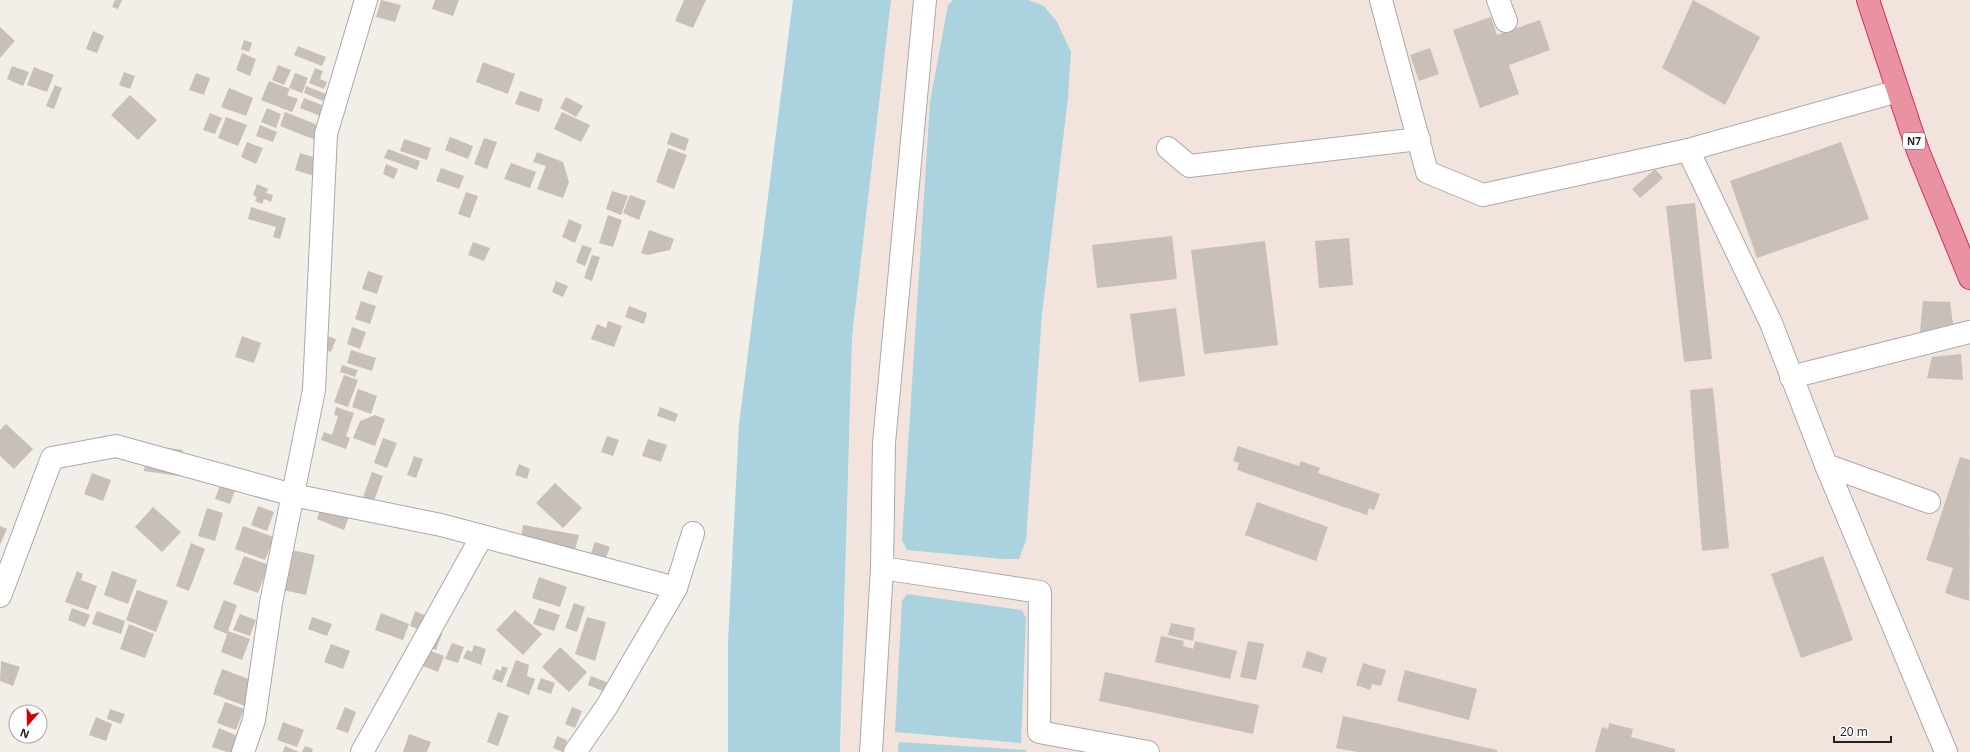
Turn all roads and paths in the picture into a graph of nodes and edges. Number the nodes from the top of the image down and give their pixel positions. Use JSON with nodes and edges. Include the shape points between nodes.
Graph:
{"nodes":[{"id":1,"x":366,"y":0,"type":"edge"},
{"id":2,"x":925,"y":0,"type":"edge"},
{"id":3,"x":1381,"y":0,"type":"edge"},
{"id":4,"x":1498,"y":0,"type":"edge"},
{"id":5,"x":1868,"y":0,"type":"edge"},
{"id":6,"x":1506,"y":21,"type":"dead end"},
{"id":7,"x":1898,"y":91,"type":"junction"},
{"id":8,"x":1419,"y":139,"type":"junction"},
{"id":9,"x":1168,"y":148,"type":"dead end"},
{"id":10,"x":1688,"y":150,"type":"junction"},
{"id":11,"x":1970,"y":278,"type":"edge"},
{"id":12,"x":1970,"y":332,"type":"edge"},
{"id":13,"x":1791,"y":377,"type":"junction"},
{"id":14,"x":1826,"y":465,"type":"junction"},
{"id":15,"x":293,"y":495,"type":"junction"},
{"id":16,"x":1929,"y":502,"type":"dead end"},
{"id":17,"x":693,"y":532,"type":"dead end"},
{"id":18,"x":482,"y":536,"type":"junction"},
{"id":19,"x":882,"y":568,"type":"junction"},
{"id":20,"x":676,"y":588,"type":"junction"},
{"id":21,"x":0,"y":596,"type":"edge"},
{"id":22,"x":244,"y":752,"type":"edge"},
{"id":23,"x":362,"y":752,"type":"edge"},
{"id":24,"x":575,"y":752,"type":"edge"},
{"id":25,"x":872,"y":752,"type":"edge"},
{"id":26,"x":1148,"y":752,"type":"edge"},
{"id":27,"x":1946,"y":752,"type":"edge"}],
"edges":[{"from":1,"to":15,"type":"street","via":[[326,134],[314,390]]},
{"from":2,"to":19,"type":"street","via":[[884,443]]},
{"from":3,"to":8,"type":"street"},
{"from":4,"to":6,"type":"street"},
{"from":5,"to":7,"type":"highway","number":"N7"},
{"from":7,"to":10,"type":"street"},
{"from":7,"to":11,"type":"highway","number":"N7","via":[[1918,151]]},
{"from":8,"to":9,"type":"street","via":[[1189,166]]},
{"from":8,"to":10,"type":"street","via":[[1427,172],[1484,195]]},
{"from":10,"to":13,"type":"street","via":[[1771,323]]},
{"from":12,"to":13,"type":"street"},
{"from":13,"to":14,"type":"street"},
{"from":14,"to":16,"type":"street"},
{"from":14,"to":27,"type":"street"},
{"from":15,"to":18,"type":"street","via":[[441,525]]},
{"from":15,"to":21,"type":"street","via":[[116,446],[52,458]]},
{"from":15,"to":22,"type":"street","via":[[271,603],[254,720]]},
{"from":17,"to":20,"type":"street"},
{"from":18,"to":20,"type":"street"},
{"from":18,"to":23,"type":"street"},
{"from":19,"to":25,"type":"street"},
{"from":19,"to":26,"type":"street","via":[[1040,592],[1039,732]]},
{"from":20,"to":24,"type":"street","via":[[608,706]]}]}
